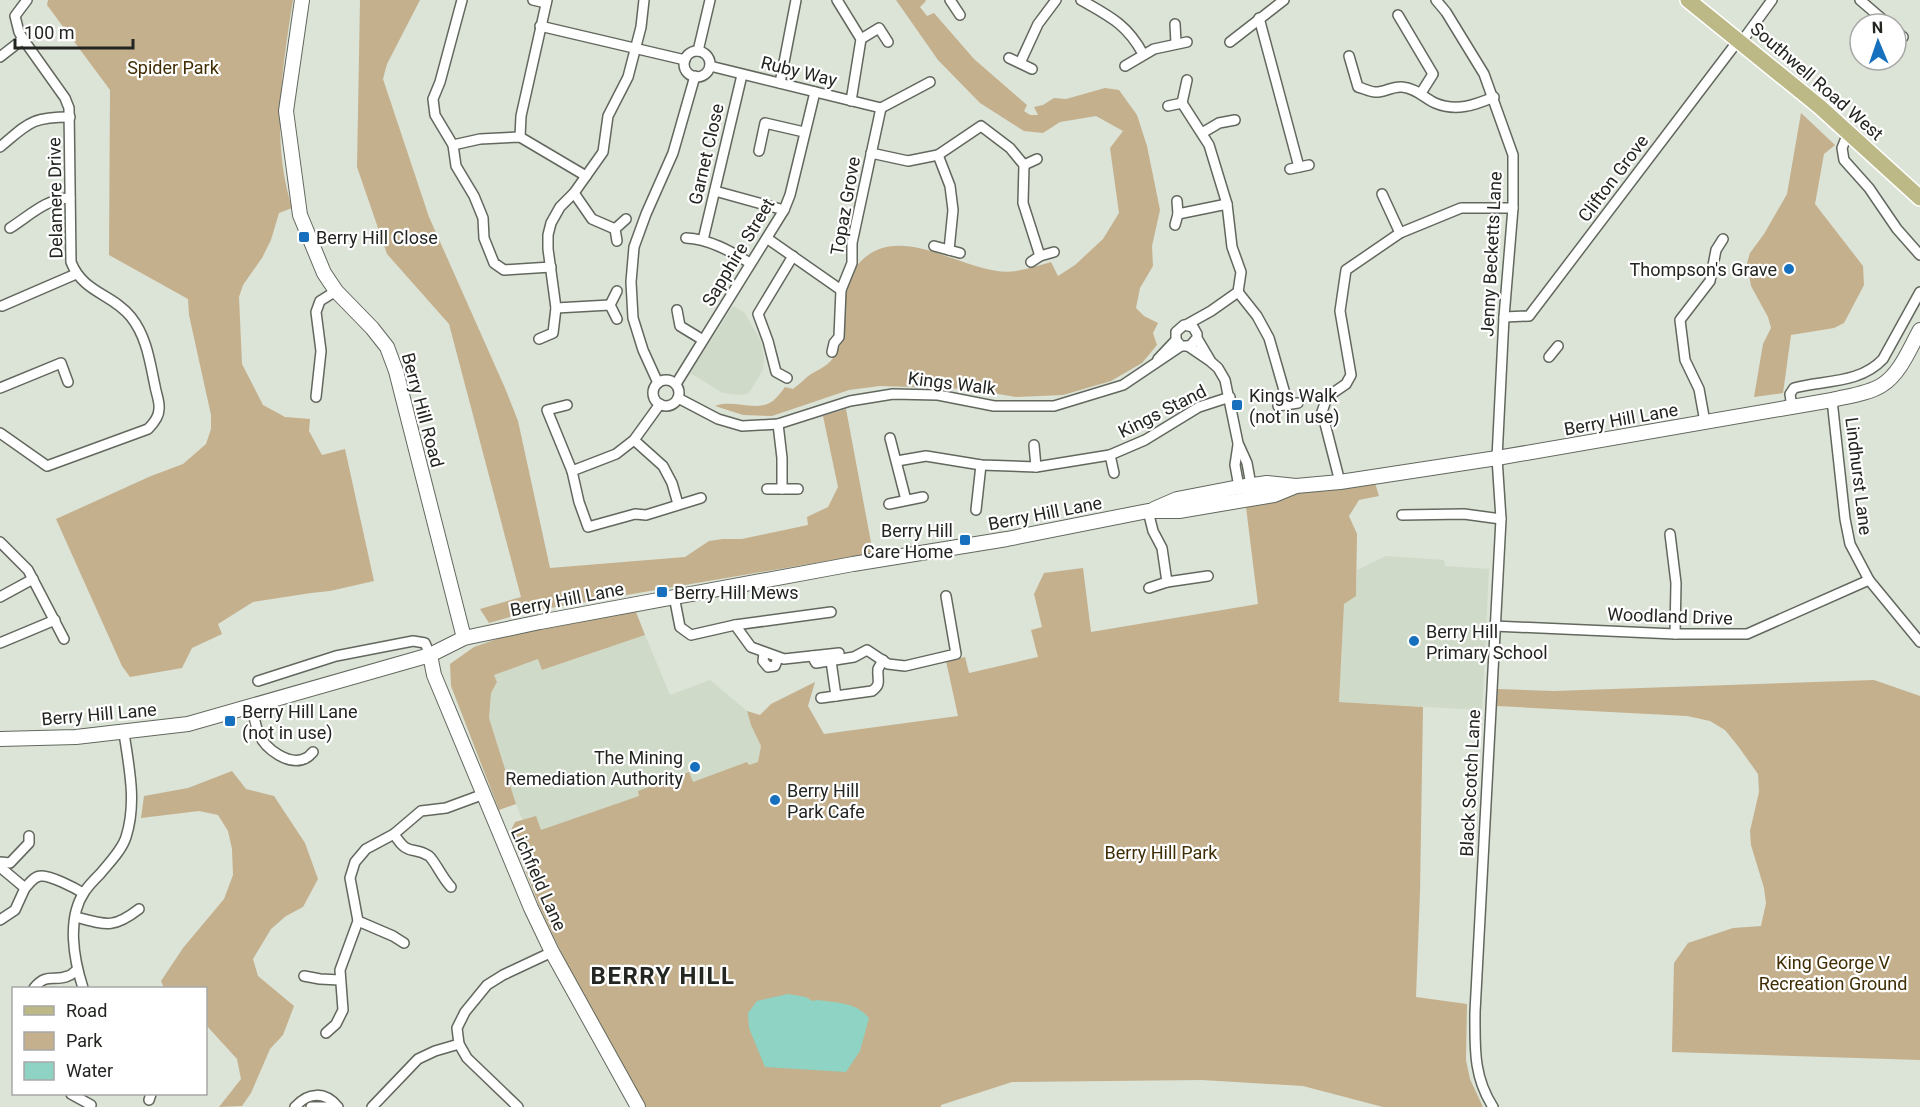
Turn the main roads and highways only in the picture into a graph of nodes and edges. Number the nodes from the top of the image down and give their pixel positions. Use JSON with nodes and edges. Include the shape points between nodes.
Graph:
{"nodes":[{"id":1,"x":1688,"y":0,"type":"edge"},
{"id":2,"x":1919,"y":196,"type":"edge"}],
"edges":[{"from":1,"to":2,"type":"main road","name":"Southwell Road West","via":[[1741,41]]}]}
